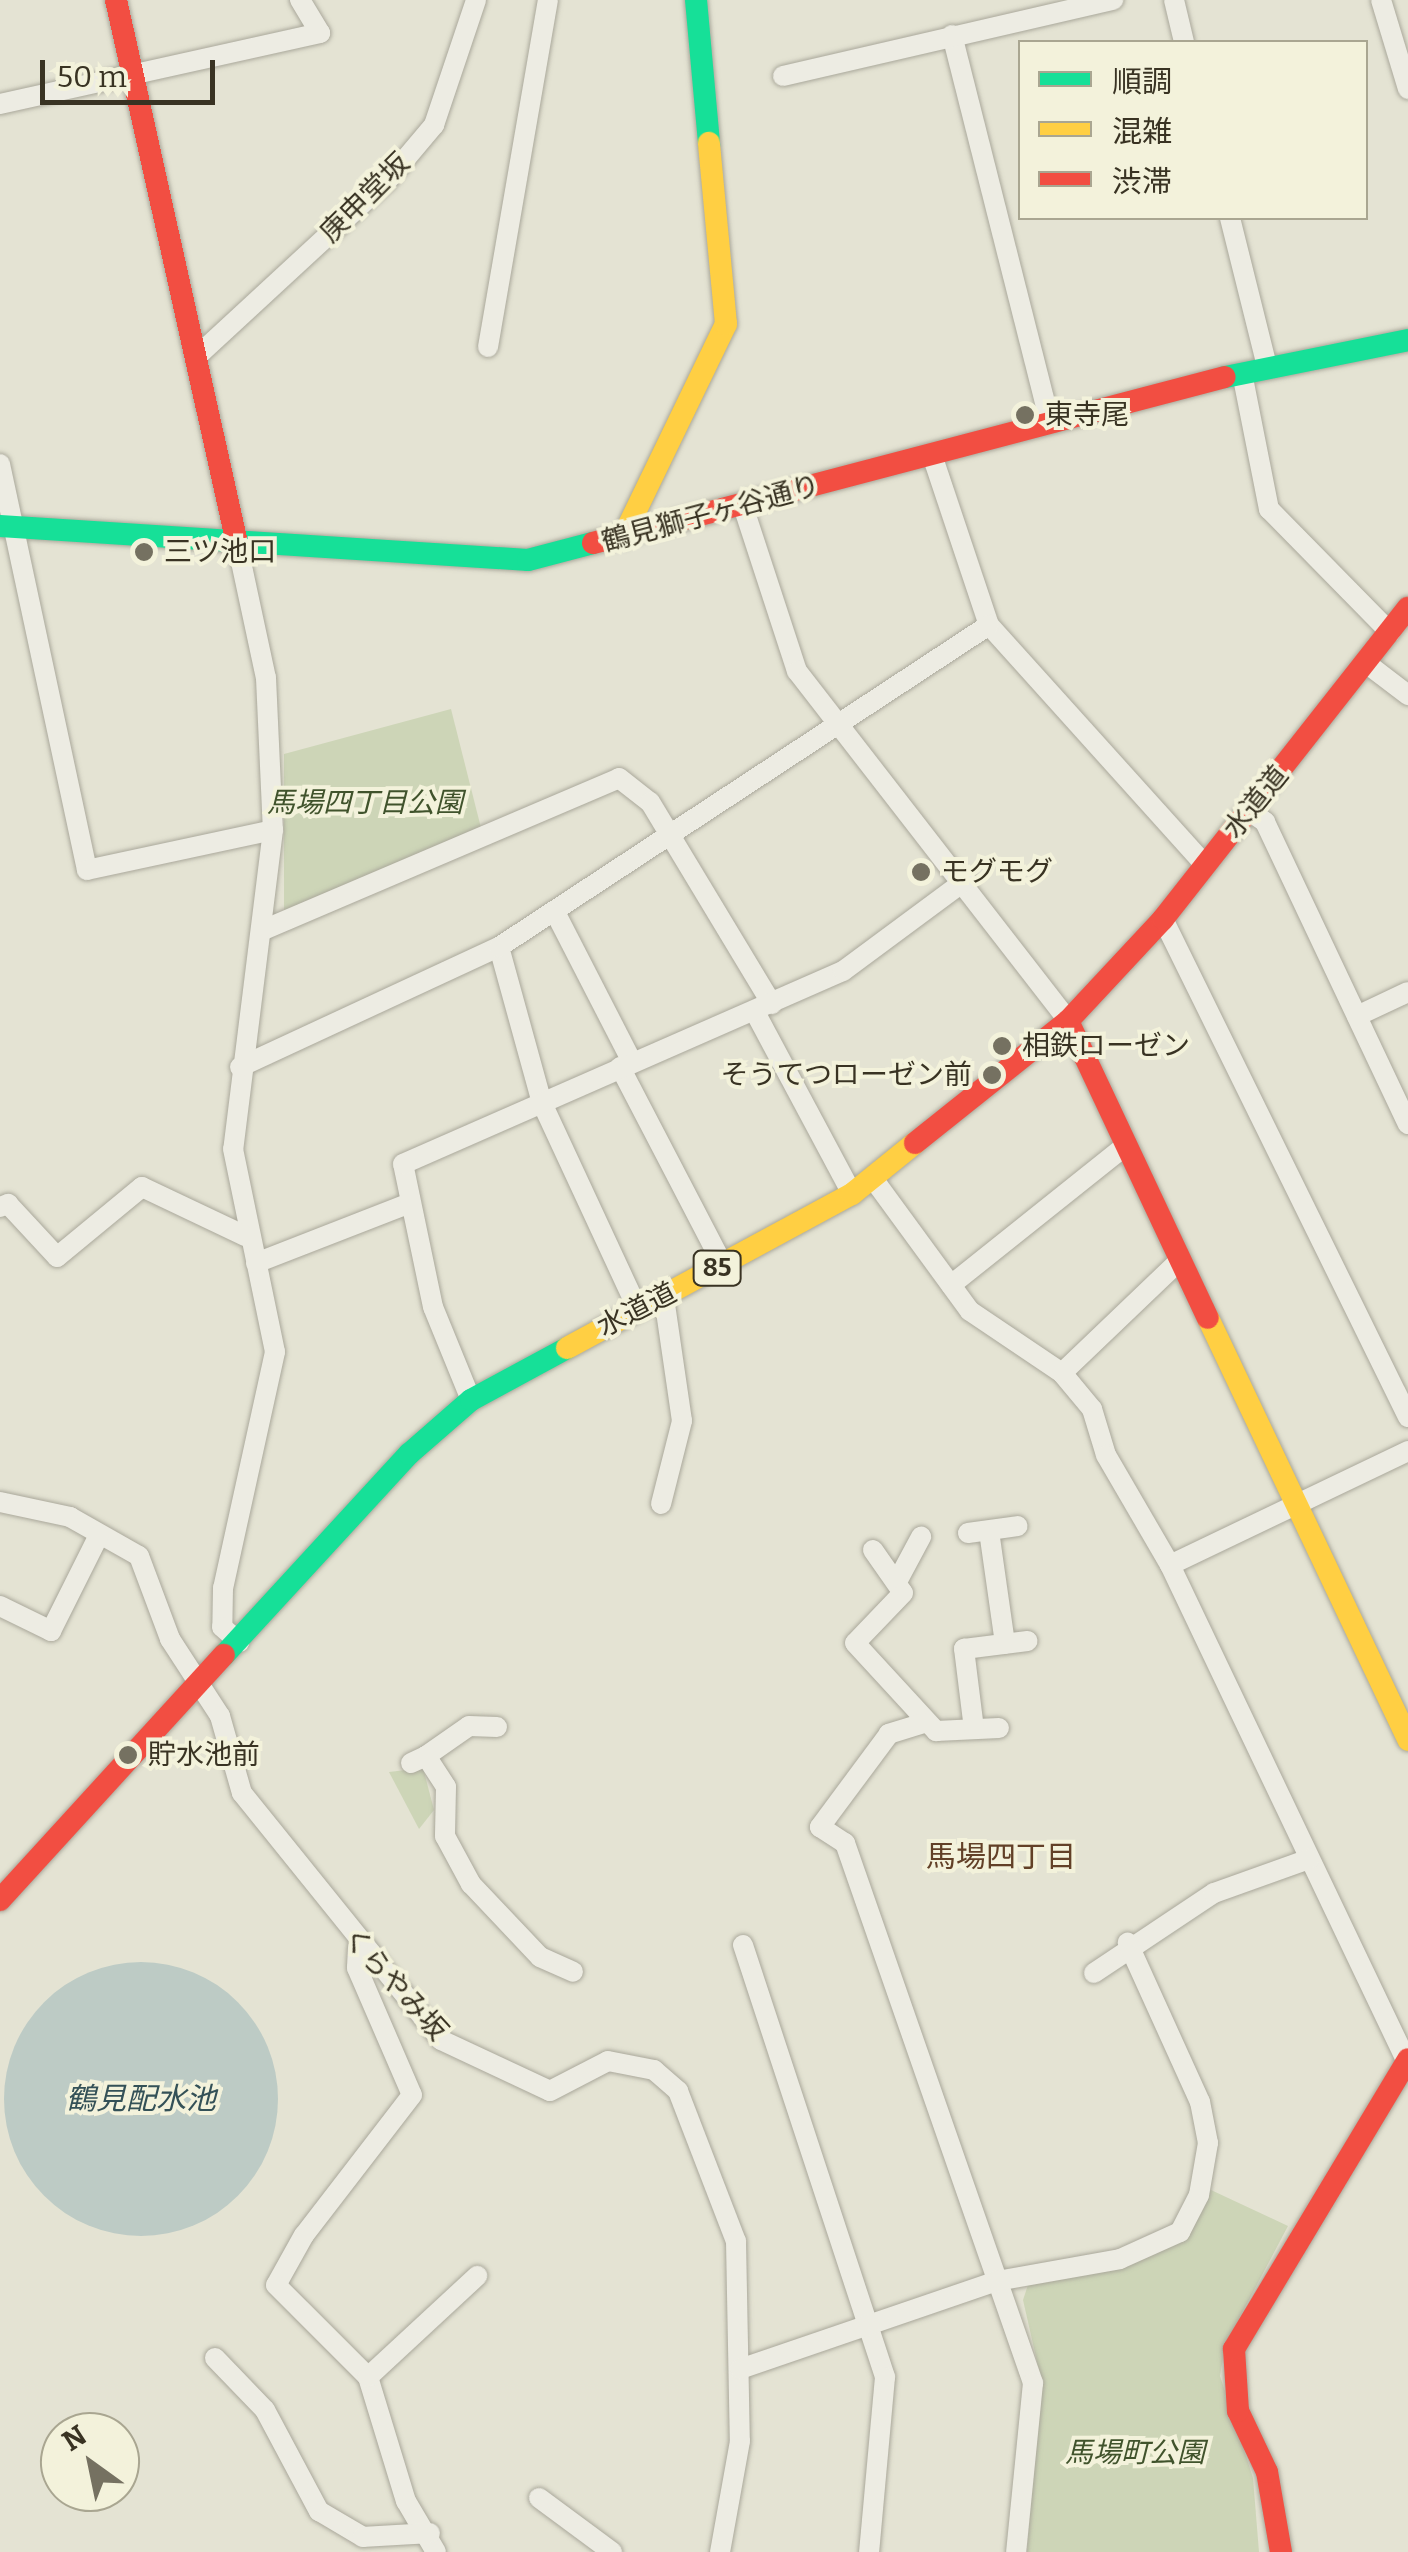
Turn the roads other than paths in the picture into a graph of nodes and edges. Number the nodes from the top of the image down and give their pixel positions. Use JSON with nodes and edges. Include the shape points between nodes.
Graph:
{"nodes":[{"id":1,"x":116,"y":0,"type":"edge"},
{"id":2,"x":300,"y":0,"type":"edge"},
{"id":3,"x":476,"y":0,"type":"edge"},
{"id":4,"x":548,"y":0,"type":"edge"},
{"id":5,"x":696,"y":0,"type":"edge"},
{"id":6,"x":1113,"y":0,"type":"edge"},
{"id":7,"x":1174,"y":0,"type":"edge"},
{"id":8,"x":1381,"y":0,"type":"edge"},
{"id":9,"x":1063,"y":6,"type":"edge"},
{"id":10,"x":952,"y":36,"type":"junction"},
{"id":11,"x":1184,"y":40,"type":"edge"},
{"id":12,"x":132,"y":74,"type":"junction"},
{"id":13,"x":783,"y":76,"type":"dead end"},
{"id":14,"x":1408,"y":89,"type":"edge"},
{"id":15,"x":0,"y":104,"type":"edge"},
{"id":16,"x":1231,"y":220,"type":"edge"},
{"id":17,"x":1408,"y":340,"type":"edge"},
{"id":18,"x":488,"y":346,"type":"dead end"},
{"id":19,"x":195,"y":358,"type":"junction"},
{"id":20,"x":1268,"y":366,"type":"junction"},
{"id":21,"x":1242,"y":373,"type":"junction"},
{"id":22,"x":1050,"y":424,"type":"junction"},
{"id":23,"x":932,"y":455,"type":"junction"},
{"id":24,"x":0,"y":464,"type":"edge"},
{"id":25,"x":743,"y":506,"type":"junction"},
{"id":26,"x":7,"y":527,"type":"edge"},
{"id":27,"x":623,"y":537,"type":"junction"},
{"id":28,"x":237,"y":543,"type":"junction"},
{"id":29,"x":1408,"y":608,"type":"edge"},
{"id":30,"x":989,"y":626,"type":"junction"},
{"id":31,"x":1390,"y":632,"type":"junction"},
{"id":32,"x":1366,"y":663,"type":"junction"},
{"id":33,"x":1408,"y":694,"type":"edge"},
{"id":34,"x":845,"y":728,"type":"junction"},
{"id":35,"x":1248,"y":810,"type":"junction"},
{"id":36,"x":273,"y":830,"type":"junction"},
{"id":37,"x":673,"y":838,"type":"junction"},
{"id":38,"x":1205,"y":865,"type":"junction"},
{"id":39,"x":966,"y":880,"type":"junction"},
{"id":40,"x":555,"y":912,"type":"junction"},
{"id":41,"x":1163,"y":919,"type":"junction"},
{"id":42,"x":261,"y":931,"type":"junction"},
{"id":43,"x":499,"y":947,"type":"junction"},
{"id":44,"x":1408,"y":992,"type":"edge"},
{"id":45,"x":764,"y":1008,"type":"junction"},
{"id":46,"x":1357,"y":1016,"type":"junction"},
{"id":47,"x":1068,"y":1021,"type":"junction"},
{"id":48,"x":626,"y":1065,"type":"junction"},
{"id":49,"x":240,"y":1067,"type":"junction"},
{"id":50,"x":542,"y":1104,"type":"junction"},
{"id":51,"x":1408,"y":1124,"type":"edge"},
{"id":52,"x":1124,"y":1147,"type":"junction"},
{"id":53,"x":874,"y":1180,"type":"junction"},
{"id":54,"x":852,"y":1194,"type":"junction"},
{"id":55,"x":410,"y":1204,"type":"junction"},
{"id":56,"x":0,"y":1206,"type":"edge"},
{"id":57,"x":245,"y":1236,"type":"junction"},
{"id":58,"x":1178,"y":1261,"type":"junction"},
{"id":59,"x":256,"y":1263,"type":"junction"},
{"id":60,"x":723,"y":1264,"type":"junction"},
{"id":61,"x":952,"y":1286,"type":"junction"},
{"id":62,"x":664,"y":1297,"type":"junction"},
{"id":63,"x":638,"y":1310,"type":"junction"},
{"id":64,"x":1062,"y":1373,"type":"junction"},
{"id":65,"x":471,"y":1400,"type":"junction"},
{"id":66,"x":1408,"y":1417,"type":"edge"},
{"id":67,"x":1408,"y":1452,"type":"edge"},
{"id":68,"x":0,"y":1502,"type":"edge"},
{"id":69,"x":661,"y":1504,"type":"dead end"},
{"id":70,"x":1297,"y":1504,"type":"junction"},
{"id":71,"x":1018,"y":1526,"type":"dead end"},
{"id":72,"x":99,"y":1535,"type":"junction"},
{"id":73,"x":921,"y":1538,"type":"dead end"},
{"id":74,"x":873,"y":1550,"type":"dead end"},
{"id":75,"x":1170,"y":1564,"type":"junction"},
{"id":76,"x":899,"y":1578,"type":"junction"},
{"id":77,"x":0,"y":1606,"type":"edge"},
{"id":78,"x":1027,"y":1640,"type":"dead end"},
{"id":79,"x":239,"y":1642,"type":"junction"},
{"id":80,"x":1005,"y":1644,"type":"junction"},
{"id":81,"x":199,"y":1687,"type":"junction"},
{"id":82,"x":924,"y":1722,"type":"junction"},
{"id":83,"x":497,"y":1727,"type":"dead end"},
{"id":84,"x":999,"y":1728,"type":"dead end"},
{"id":85,"x":974,"y":1730,"type":"junction"},
{"id":86,"x":1408,"y":1740,"type":"edge"},
{"id":87,"x":1308,"y":1859,"type":"junction"},
{"id":88,"x":1,"y":1895,"type":"edge"},
{"id":89,"x":1128,"y":1943,"type":"junction"},
{"id":90,"x":743,"y":1945,"type":"dead end"},
{"id":91,"x":358,"y":1948,"type":"junction"},
{"id":92,"x":573,"y":1972,"type":"dead end"},
{"id":93,"x":1094,"y":1972,"type":"dead end"},
{"id":94,"x":1407,"y":2060,"type":"edge"},
{"id":95,"x":477,"y":2276,"type":"dead end"},
{"id":96,"x":998,"y":2280,"type":"junction"},
{"id":97,"x":874,"y":2323,"type":"junction"},
{"id":98,"x":215,"y":2358,"type":"dead end"},
{"id":99,"x":740,"y":2369,"type":"junction"},
{"id":100,"x":368,"y":2377,"type":"junction"},
{"id":101,"x":539,"y":2498,"type":"dead end"},
{"id":102,"x":433,"y":2542,"type":"edge"},
{"id":103,"x":612,"y":2552,"type":"edge"},
{"id":104,"x":720,"y":2552,"type":"edge"},
{"id":105,"x":869,"y":2552,"type":"edge"},
{"id":106,"x":1016,"y":2552,"type":"edge"},
{"id":107,"x":1280,"y":2552,"type":"edge"}],
"edges":[{"from":1,"to":12,"type":"street"},
{"from":2,"to":12,"type":"street","via":[[320,33]]},
{"from":3,"to":19,"type":"street","name":"庚申堂坂","via":[[434,125],[386,182]]},
{"from":4,"to":18,"type":"street"},
{"from":5,"to":27,"type":"street","via":[[726,324]]},
{"from":6,"to":9,"type":"street"},
{"from":7,"to":11,"type":"street"},
{"from":8,"to":14,"type":"street"},
{"from":9,"to":10,"type":"street"},
{"from":10,"to":13,"type":"street"},
{"from":10,"to":22,"type":"street"},
{"from":12,"to":15,"type":"street"},
{"from":12,"to":19,"type":"street"},
{"from":16,"to":20,"type":"street"},
{"from":17,"to":20,"type":"street","name":"鶴見獅子ヶ谷通り"},
{"from":19,"to":28,"type":"street"},
{"from":20,"to":21,"type":"street","name":"鶴見獅子ヶ谷通り"},
{"from":21,"to":22,"type":"street","name":"鶴見獅子ヶ谷通り"},
{"from":21,"to":31,"type":"street","via":[[1270,508]]},
{"from":22,"to":23,"type":"street","name":"鶴見獅子ヶ谷通り"},
{"from":23,"to":25,"type":"street","name":"鶴見獅子ヶ谷通り"},
{"from":23,"to":30,"type":"street"},
{"from":24,"to":26,"type":"street"},
{"from":25,"to":27,"type":"street","name":"鶴見獅子ヶ谷通り"},
{"from":25,"to":34,"type":"street","via":[[797,671]]},
{"from":26,"to":28,"type":"street","name":"鶴見獅子ヶ谷通り"},
{"from":26,"to":36,"type":"street","via":[[87,870]]},
{"from":27,"to":28,"type":"street","name":"鶴見獅子ヶ谷通り","via":[[498,561]]},
{"from":28,"to":36,"type":"street","via":[[266,678]]},
{"from":29,"to":31,"type":"street","name":"水道道","number":"85"},
{"from":30,"to":34,"type":"street"},
{"from":30,"to":38,"type":"street"},
{"from":31,"to":32,"type":"street","name":"水道道","number":"85"},
{"from":32,"to":33,"type":"street"},
{"from":32,"to":35,"type":"street","name":"水道道","number":"85"},
{"from":34,"to":37,"type":"street"},
{"from":34,"to":39,"type":"street"},
{"from":35,"to":38,"type":"street","name":"水道道","number":"85"},
{"from":35,"to":46,"type":"street","via":[[1265,822]]},
{"from":36,"to":42,"type":"street"},
{"from":37,"to":40,"type":"street"},
{"from":37,"to":42,"type":"street","via":[[636,784],[608,778]]},
{"from":37,"to":45,"type":"street"},
{"from":38,"to":41,"type":"street","name":"水道道","number":"85"},
{"from":39,"to":45,"type":"street","via":[[843,971]]},
{"from":39,"to":47,"type":"street"},
{"from":40,"to":43,"type":"street"},
{"from":40,"to":48,"type":"street"},
{"from":41,"to":47,"type":"street","name":"水道道","number":"85"},
{"from":41,"to":66,"type":"street"},
{"from":42,"to":49,"type":"street"},
{"from":43,"to":49,"type":"street"},
{"from":43,"to":50,"type":"street"},
{"from":44,"to":46,"type":"street"},
{"from":45,"to":48,"type":"street"},
{"from":45,"to":54,"type":"street"},
{"from":46,"to":51,"type":"street"},
{"from":47,"to":52,"type":"street"},
{"from":47,"to":53,"type":"street","name":"水道道","number":"85"},
{"from":48,"to":50,"type":"street"},
{"from":48,"to":60,"type":"street"},
{"from":49,"to":57,"type":"street","via":[[233,1149]]},
{"from":50,"to":55,"type":"street","via":[[403,1164]]},
{"from":50,"to":63,"type":"street"},
{"from":52,"to":58,"type":"street"},
{"from":52,"to":61,"type":"street"},
{"from":53,"to":54,"type":"street","name":"水道道","number":"85"},
{"from":53,"to":61,"type":"street"},
{"from":54,"to":60,"type":"street","name":"水道道","number":"85"},
{"from":55,"to":59,"type":"street"},
{"from":55,"to":65,"type":"street","via":[[433,1308]]},
{"from":56,"to":57,"type":"street","via":[[8,1204],[57,1257],[142,1187]]},
{"from":57,"to":59,"type":"street"},
{"from":58,"to":64,"type":"street"},
{"from":58,"to":70,"type":"street"},
{"from":59,"to":79,"type":"street","via":[[275,1352],[223,1588],[222,1627]]},
{"from":60,"to":62,"type":"street","name":"水道道","number":"85"},
{"from":61,"to":64,"type":"street","via":[[970,1311]]},
{"from":62,"to":63,"type":"street","name":"水道道","number":"85"},
{"from":62,"to":69,"type":"street","via":[[682,1421]]},
{"from":63,"to":65,"type":"street","name":"水道道","number":"85"},
{"from":64,"to":75,"type":"street","via":[[1092,1409],[1106,1455]]},
{"from":65,"to":79,"type":"street","name":"水道道","number":"85","via":[[409,1454]]},
{"from":67,"to":70,"type":"street"},
{"from":68,"to":72,"type":"street","name":"くらやみ坂","via":[[57,1513]]},
{"from":70,"to":75,"type":"street"},
{"from":70,"to":86,"type":"street"},
{"from":71,"to":80,"type":"street","via":[[978,1532]]},
{"from":72,"to":77,"type":"street","via":[[51,1631]]},
{"from":72,"to":81,"type":"street","name":"くらやみ坂","via":[[139,1556]]},
{"from":73,"to":76,"type":"street"},
{"from":74,"to":76,"type":"street"},
{"from":75,"to":87,"type":"street"},
{"from":76,"to":82,"type":"street","via":[[903,1594],[855,1643]]},
{"from":78,"to":80,"type":"street"},
{"from":79,"to":81,"type":"street","name":"水道道","number":"85"},
{"from":80,"to":85,"type":"street","via":[[964,1650]]},
{"from":81,"to":88,"type":"street","name":"水道道","number":"85"},
{"from":81,"to":91,"type":"street","name":"くらやみ坂","via":[[220,1716],[242,1793]]},
{"from":82,"to":85,"type":"street"},
{"from":82,"to":96,"type":"street","via":[[890,1734],[820,1827],[846,1842]]},
{"from":83,"to":92,"type":"street","via":[[469,1726],[419,1759],[446,1786],[445,1836],[471,1884],[540,1958]]},
{"from":84,"to":85,"type":"street"},
{"from":87,"to":89,"type":"street","via":[[1214,1893]]},
{"from":87,"to":94,"type":"street"},
{"from":89,"to":93,"type":"street"},
{"from":89,"to":96,"type":"street","via":[[1200,2102],[1208,2143],[1199,2195],[1180,2232],[1160,2243]]},
{"from":90,"to":97,"type":"street"},
{"from":91,"to":99,"type":"street","name":"くらやみ坂","via":[[441,2040],[550,2091],[608,2061],[654,2070],[689,2114],[736,2241]]},
{"from":91,"to":100,"type":"street","via":[[357,1968],[412,2095],[276,2285]]},
{"from":94,"to":107,"type":"street","via":[[1234,2349],[1238,2411],[1267,2472]]},
{"from":95,"to":100,"type":"street"},
{"from":96,"to":97,"type":"street"},
{"from":96,"to":106,"type":"street","via":[[1033,2383]]},
{"from":97,"to":99,"type":"street"},
{"from":97,"to":105,"type":"street","via":[[886,2377]]},
{"from":98,"to":102,"type":"street","via":[[265,2410],[319,2511],[363,2537]]},
{"from":99,"to":104,"type":"street","via":[[740,2441]]},
{"from":100,"to":102,"type":"street","via":[[406,2501]]},
{"from":101,"to":103,"type":"street"}]}
